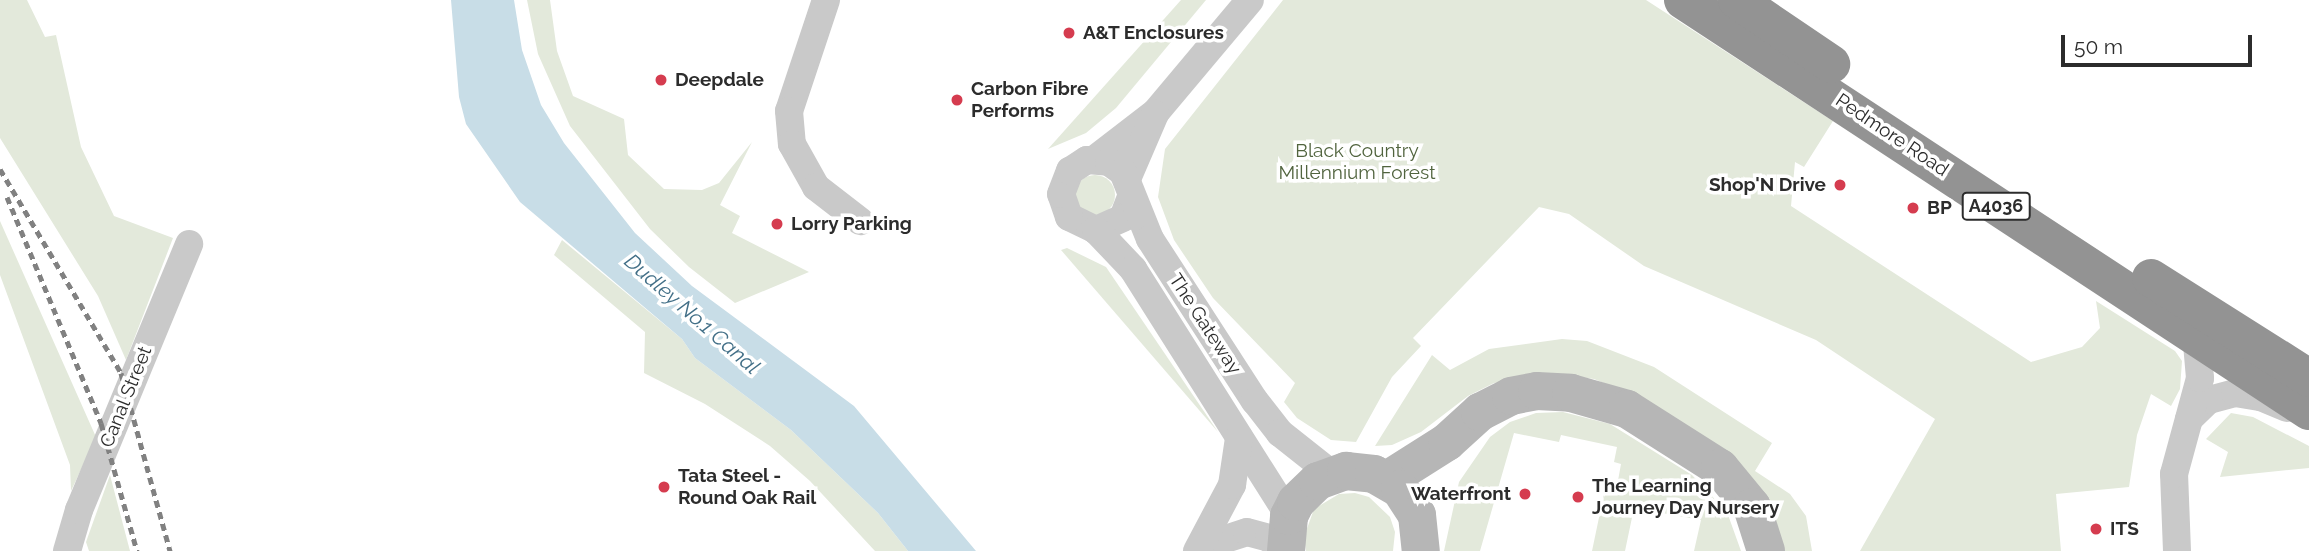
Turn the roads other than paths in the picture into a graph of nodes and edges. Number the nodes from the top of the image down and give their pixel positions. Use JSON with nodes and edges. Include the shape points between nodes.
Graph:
{"nodes":[{"id":1,"x":826,"y":0,"type":"edge"},
{"id":2,"x":1250,"y":0,"type":"edge"},
{"id":3,"x":1684,"y":0,"type":"edge"},
{"id":4,"x":1737,"y":0,"type":"edge"},
{"id":5,"x":1156,"y":112,"type":"junction"},
{"id":6,"x":1095,"y":159,"type":"junction"},
{"id":7,"x":1129,"y":188,"type":"junction"},
{"id":8,"x":860,"y":221,"type":"dead end"},
{"id":9,"x":1096,"y":230,"type":"junction"},
{"id":10,"x":189,"y":244,"type":"dead end"},
{"id":11,"x":2197,"y":340,"type":"junction"},
{"id":12,"x":2309,"y":378,"type":"edge"},
{"id":13,"x":2309,"y":411,"type":"edge"},
{"id":14,"x":2309,"y":417,"type":"edge"},
{"id":15,"x":2189,"y":419,"type":"junction"},
{"id":16,"x":1239,"y":439,"type":"junction"},
{"id":17,"x":1447,"y":442,"type":"junction"},
{"id":18,"x":1332,"y":474,"type":"junction"},
{"id":19,"x":1387,"y":480,"type":"junction"},
{"id":20,"x":1287,"y":539,"type":"edge"},
{"id":21,"x":1421,"y":541,"type":"edge"},
{"id":22,"x":1199,"y":549,"type":"edge"},
{"id":23,"x":67,"y":551,"type":"edge"},
{"id":24,"x":1766,"y":551,"type":"edge"},
{"id":25,"x":2177,"y":551,"type":"edge"}],
"edges":[{"from":1,"to":8,"type":"street","via":[[789,111],[792,144],[816,187]]},
{"from":2,"to":5,"type":"street","name":"The Gateway"},
{"from":3,"to":11,"type":"highway","name":"Pedmore Road","number":"A4036"},
{"from":4,"to":12,"type":"highway","name":"Pedmore Road","number":"A4036","via":[[2135,268]]},
{"from":5,"to":6,"type":"street","name":"The Gateway"},
{"from":5,"to":7,"type":"street","name":"The Gateway"},
{"from":6,"to":7,"type":"street","via":[[1117,167]]},
{"from":6,"to":9,"type":"street","name":"The Gateway","via":[[1070,171],[1061,194],[1069,218]]},
{"from":7,"to":9,"type":"street","name":"The Gateway","via":[[1122,218]]},
{"from":7,"to":18,"type":"street","name":"The Gateway","via":[[1150,239],[1255,401],[1280,433]]},
{"from":9,"to":16,"type":"street","name":"The Gateway","via":[[1133,269]]},
{"from":10,"to":23,"type":"street","name":"Canal Street","via":[[79,510]]},
{"from":11,"to":13,"type":"highway","name":"Pedmore Road","number":"A4036"},
{"from":11,"to":15,"type":"street","via":[[2200,378]]},
{"from":14,"to":15,"type":"street","via":[[2261,397],[2235,394],[2209,400]]},
{"from":15,"to":25,"type":"street","via":[[2174,474]]},
{"from":16,"to":20,"type":"street","name":"The Gateway"},
{"from":16,"to":22,"type":"street","via":[[1232,485]]},
{"from":17,"to":19,"type":"street"},
{"from":17,"to":21,"type":"street"},
{"from":17,"to":24,"type":"street","via":[[1480,412],[1511,396],[1537,391],[1597,399],[1627,410],[1720,468],[1752,507]]},
{"from":18,"to":19,"type":"street","via":[[1360,471]]},
{"from":18,"to":20,"type":"street","via":[[1306,490]]},
{"from":19,"to":21,"type":"street","via":[[1410,501]]},
{"from":20,"to":22,"type":"street","via":[[1247,532]]}]}
